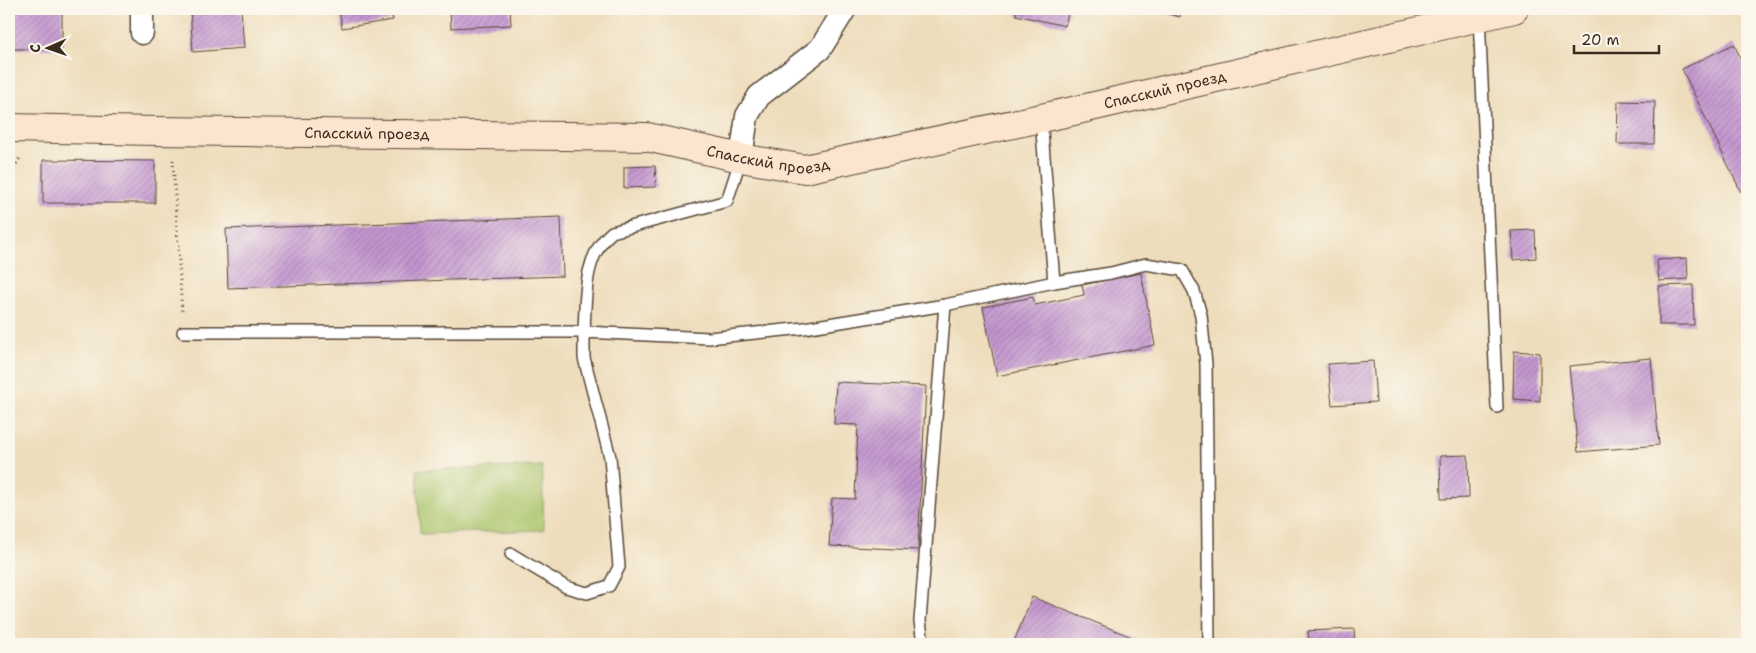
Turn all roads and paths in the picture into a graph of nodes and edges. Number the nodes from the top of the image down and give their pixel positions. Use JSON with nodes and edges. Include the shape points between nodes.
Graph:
{"nodes":[{"id":1,"x":142,"y":9,"type":"edge"},
{"id":2,"x":845,"y":9,"type":"edge"},
{"id":3,"x":1514,"y":9,"type":"edge"},
{"id":4,"x":1478,"y":17,"type":"junction"},
{"id":5,"x":142,"y":33,"type":"dead end"},
{"id":6,"x":1041,"y":118,"type":"junction"},
{"id":7,"x":9,"y":128,"type":"edge"},
{"id":8,"x":173,"y":150,"type":"dead end"},
{"id":9,"x":741,"y":158,"type":"junction"},
{"id":10,"x":1054,"y":282,"type":"junction"},
{"id":11,"x":945,"y":305,"type":"junction"},
{"id":12,"x":183,"y":332,"type":"joint"},
{"id":13,"x":584,"y":332,"type":"junction"},
{"id":14,"x":1497,"y":407,"type":"dead end"},
{"id":15,"x":511,"y":554,"type":"dead end"},
{"id":16,"x":923,"y":644,"type":"edge"},
{"id":17,"x":1209,"y":644,"type":"edge"}],
"edges":[{"from":1,"to":5,"type":"street"},
{"from":2,"to":9,"type":"street","via":[[820,49],[759,96],[747,116]]},
{"from":3,"to":4,"type":"street","name":"Спасский проезд"},
{"from":4,"to":6,"type":"street","name":"Спасский проезд"},
{"from":4,"to":14,"type":"lane"},
{"from":6,"to":9,"type":"street","name":"Спасский проезд","via":[[805,170]]},
{"from":6,"to":10,"type":"lane"},
{"from":7,"to":9,"type":"street","name":"Спасский проезд","via":[[647,137]]},
{"from":8,"to":12,"type":"path"},
{"from":9,"to":13,"type":"lane","via":[[727,200],[612,232],[601,240],[589,269]]},
{"from":10,"to":11,"type":"lane"},
{"from":10,"to":17,"type":"lane","via":[[1146,264],[1182,270],[1194,291],[1201,315],[1206,364]]},
{"from":11,"to":13,"type":"lane","via":[[804,328],[709,338]]},
{"from":11,"to":16,"type":"lane","via":[[920,621]]},
{"from":12,"to":13,"type":"lane"},
{"from":13,"to":15,"type":"lane","via":[[584,358],[610,457],[619,568],[610,586],[587,593],[566,587]]}]}
